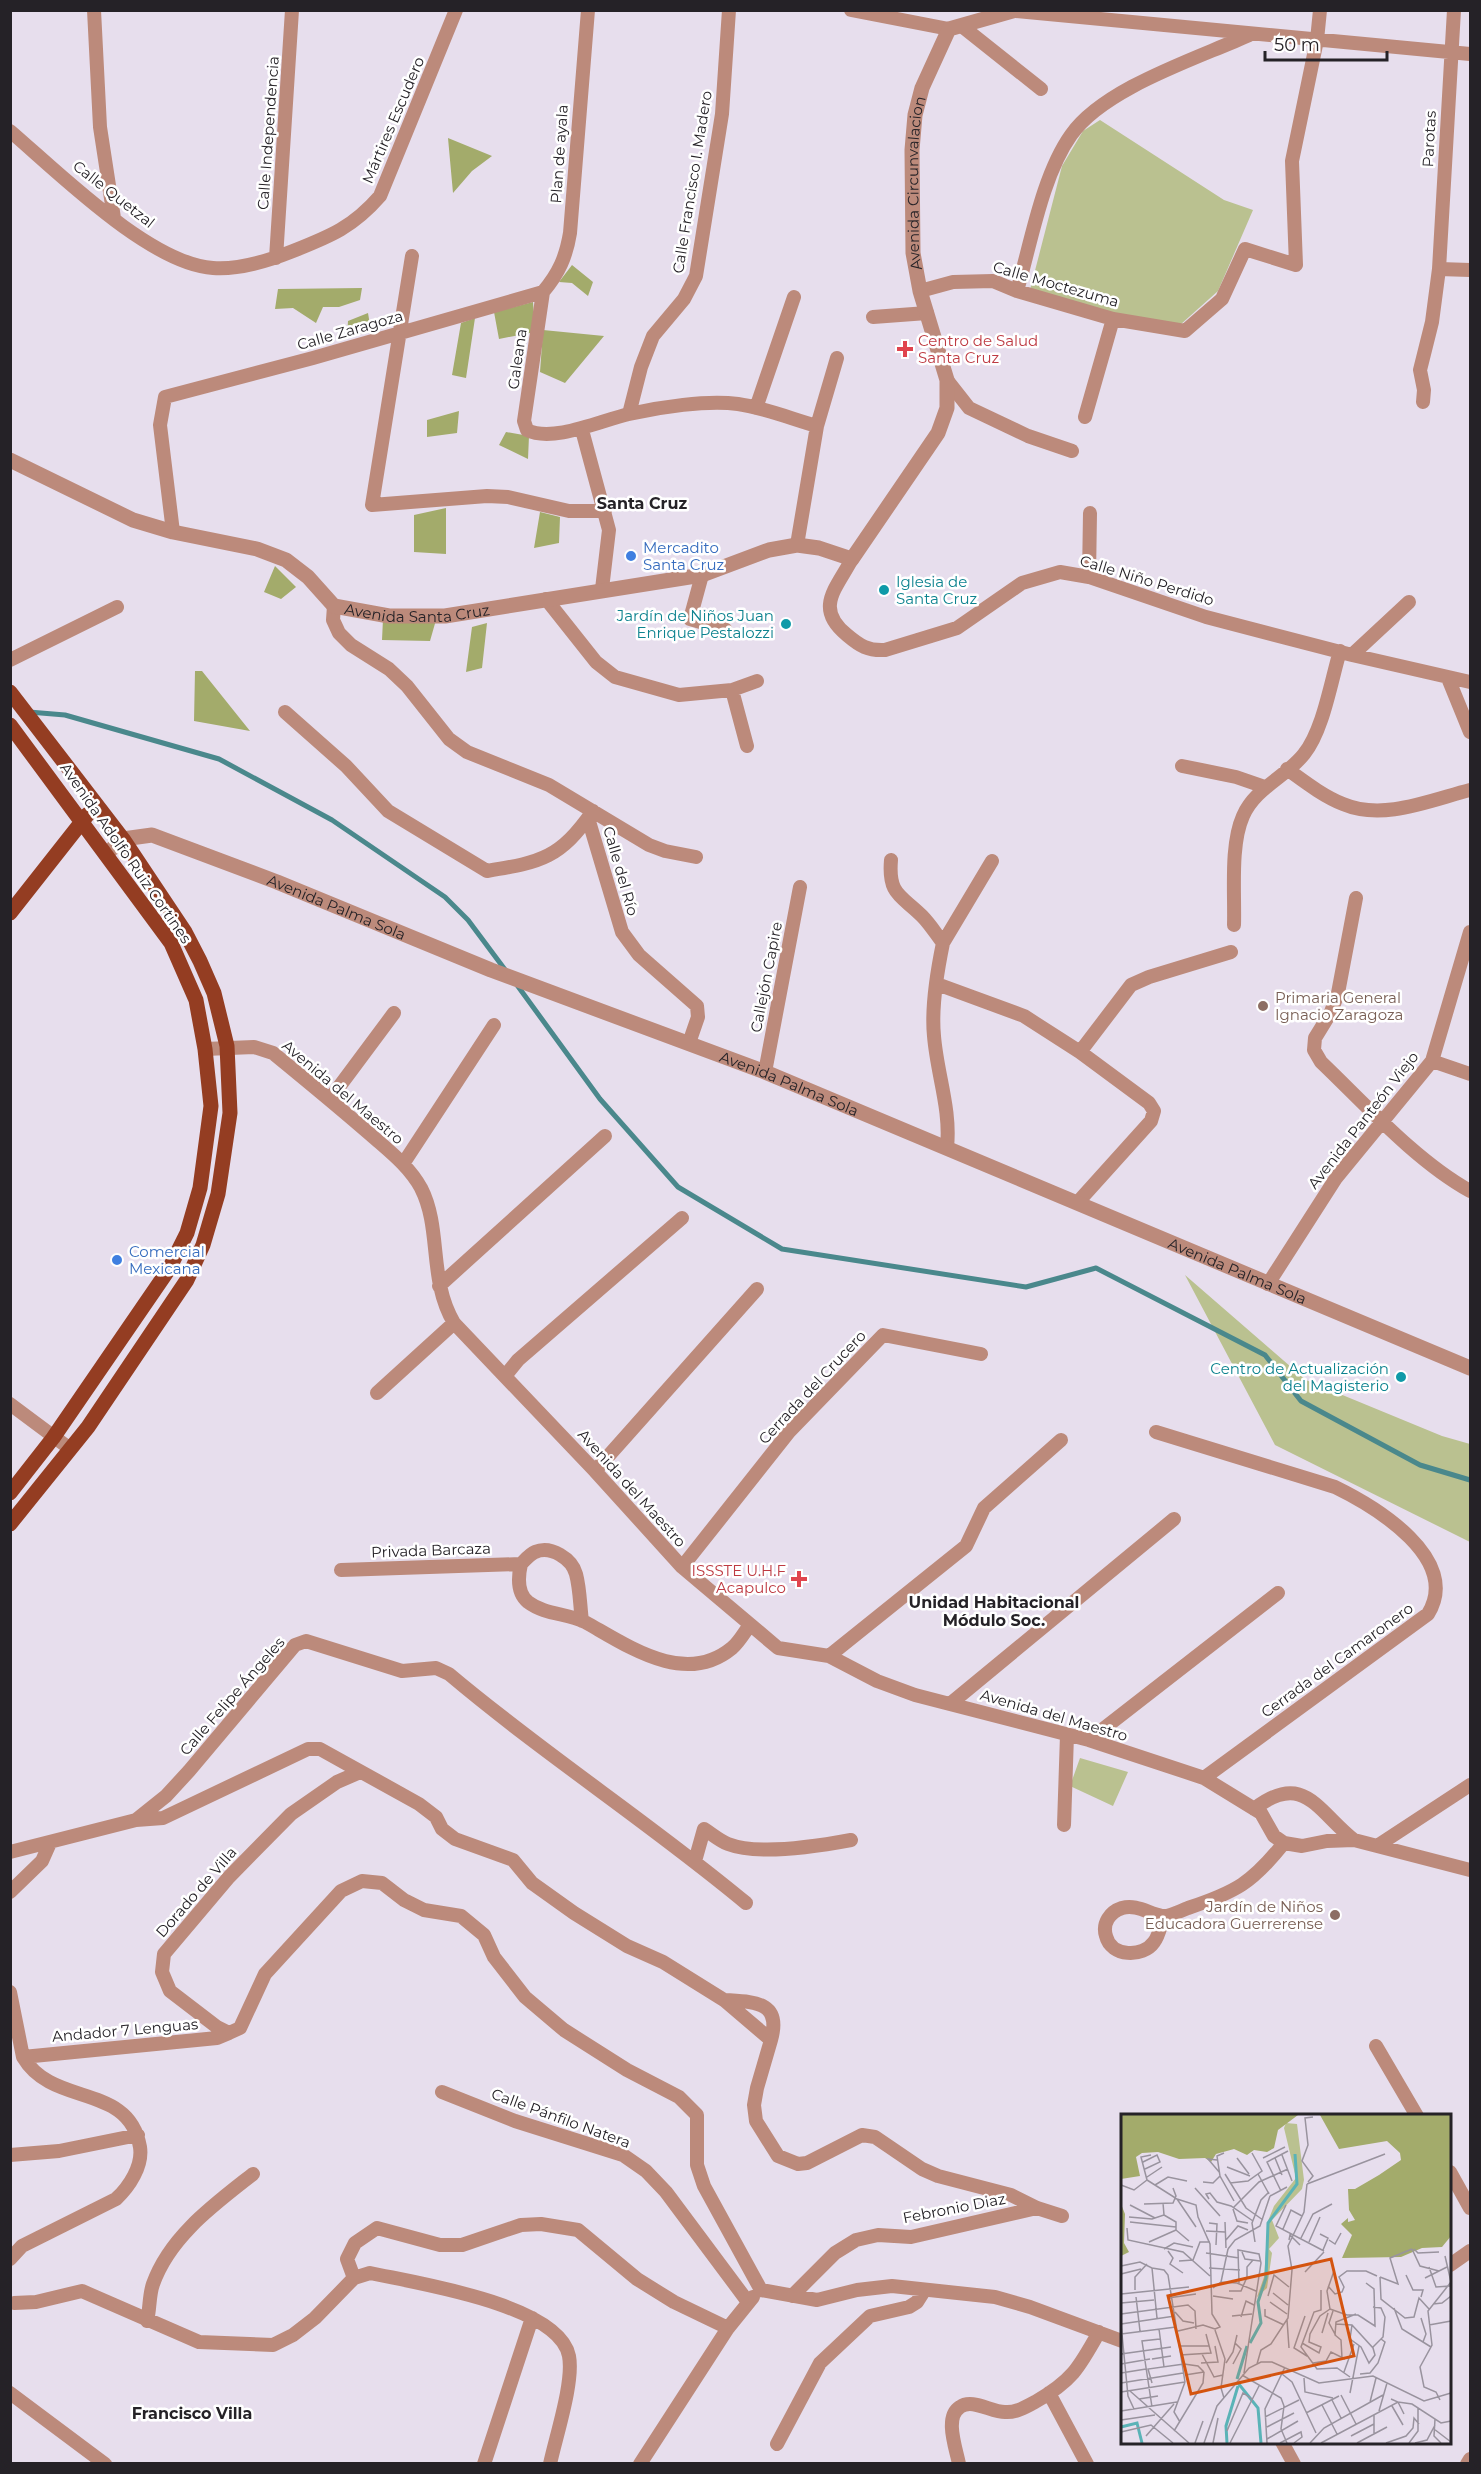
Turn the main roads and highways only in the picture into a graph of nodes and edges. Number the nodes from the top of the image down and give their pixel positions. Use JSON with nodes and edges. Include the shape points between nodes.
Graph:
{"nodes":[{"id":1,"x":10,"y":692,"type":"edge"},
{"id":2,"x":10,"y":725,"type":"edge"},
{"id":3,"x":97,"y":806,"type":"junction"},
{"id":4,"x":82,"y":821,"type":"junction"},
{"id":5,"x":10,"y":914,"type":"edge"},
{"id":6,"x":10,"y":1493,"type":"edge"},
{"id":7,"x":10,"y":1524,"type":"edge"}],
"edges":[{"from":1,"to":3,"type":"main road","name":"Avenida Adolfo Ruiz Cortines"},
{"from":2,"to":4,"type":"main road","name":"Avenida Adolfo Ruiz Cortines"},
{"from":3,"to":4,"type":"main road"},
{"from":3,"to":7,"type":"main road","name":"Avenida Adolfo Ruiz Cortines","via":[[185,932],[214,993],[227,1046],[230,1113],[218,1194],[203,1245],[187,1280],[87,1427]]},
{"from":4,"to":5,"type":"main road"},
{"from":4,"to":6,"type":"main road","name":"Avenida Adolfo Ruiz Cortines","via":[[171,943],[196,1000],[211,1106],[207,1145],[187,1233],[169,1269],[54,1438]]}]}
